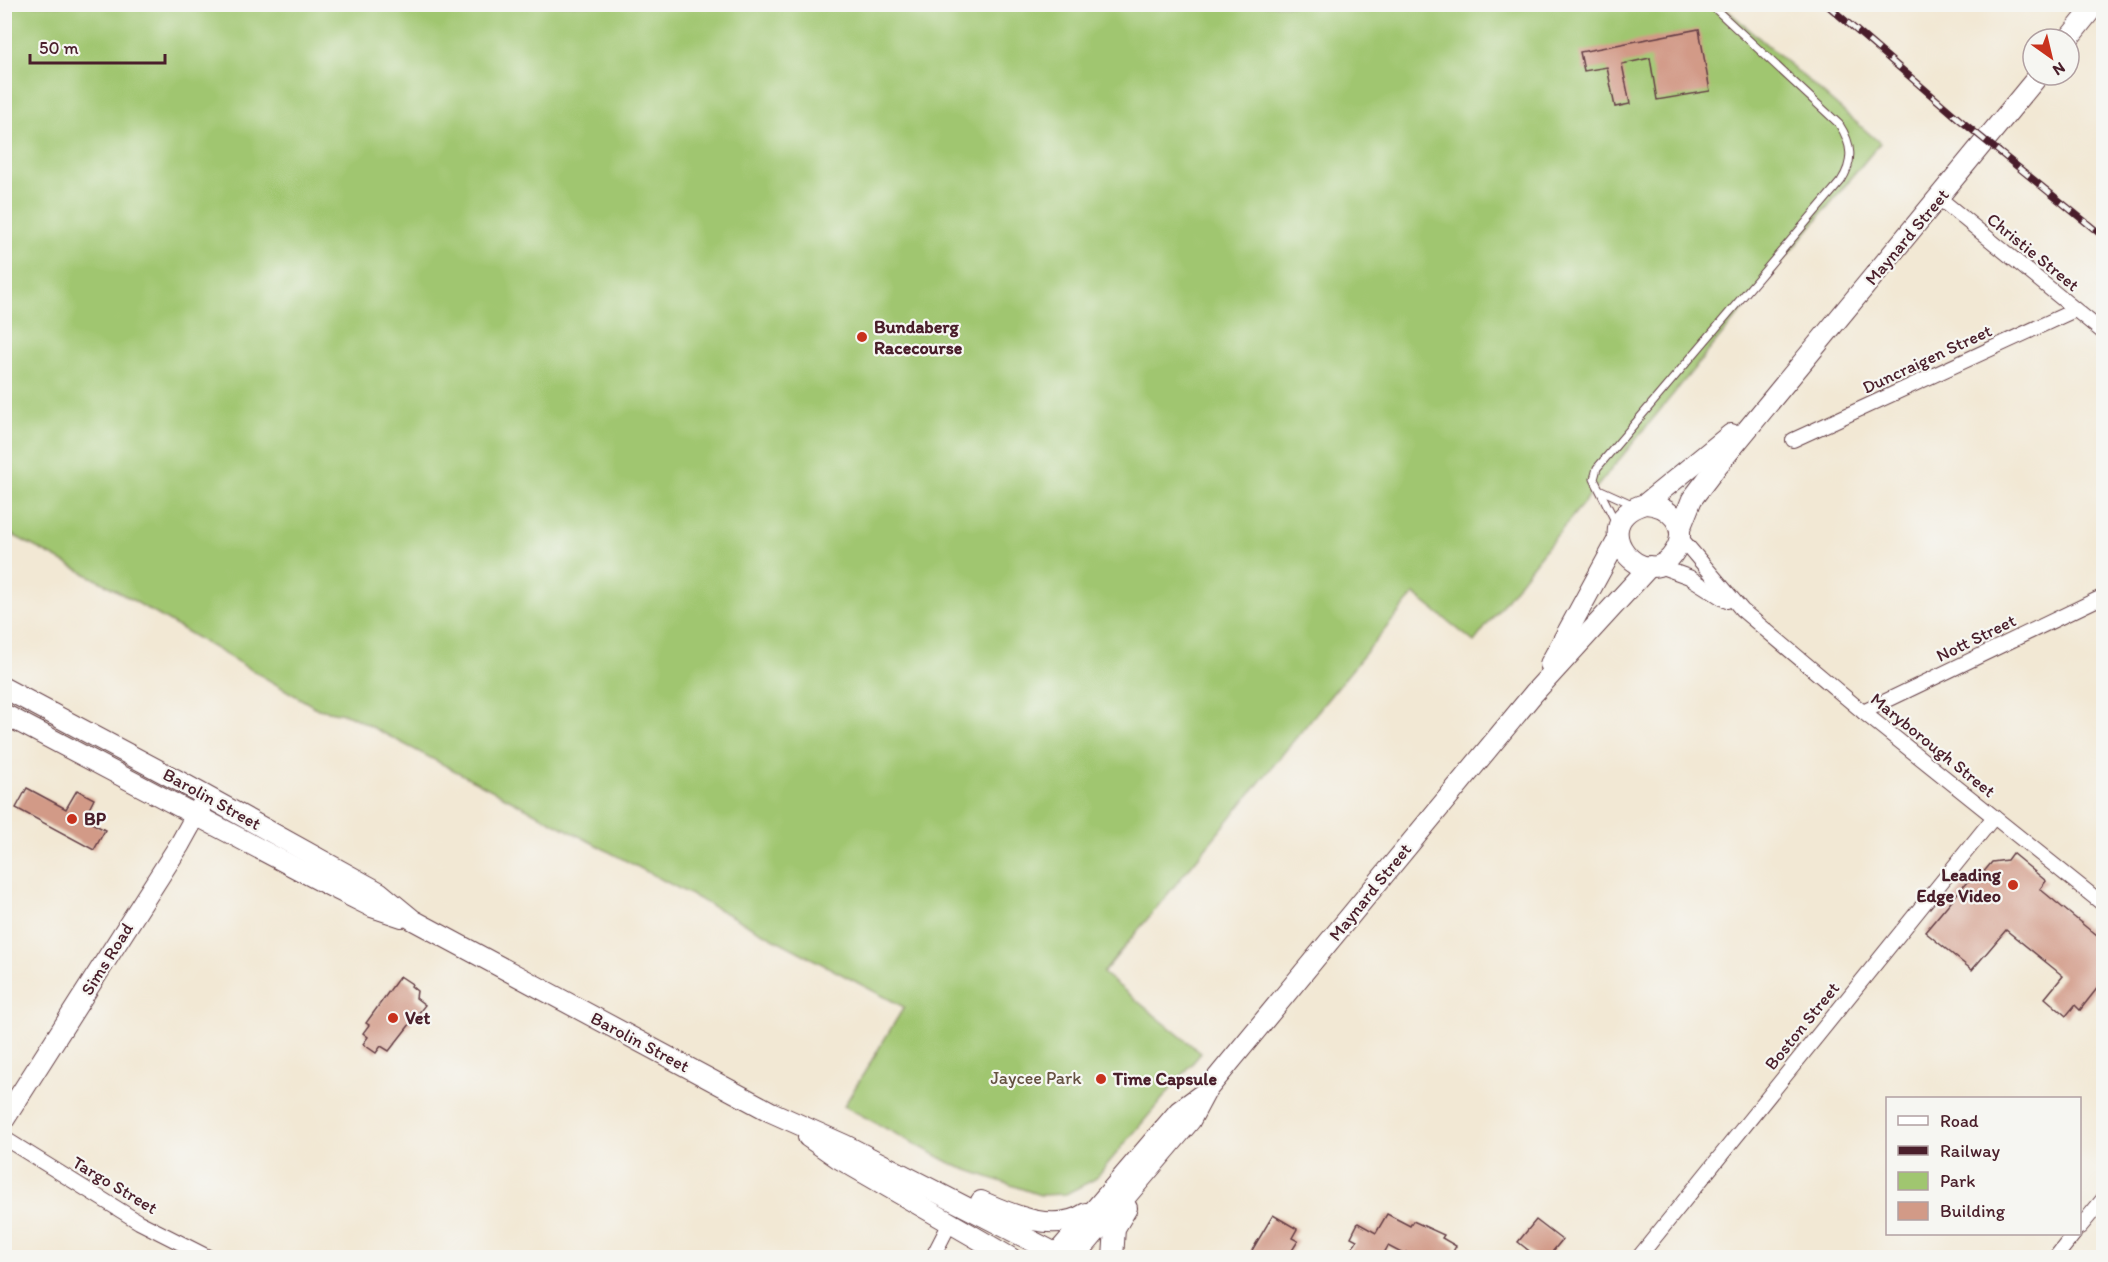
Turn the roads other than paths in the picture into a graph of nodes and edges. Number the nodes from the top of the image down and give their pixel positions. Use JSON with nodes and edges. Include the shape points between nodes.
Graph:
{"nodes":[{"id":1,"x":1710,"y":4,"type":"edge"},
{"id":2,"x":2096,"y":4,"type":"edge"},
{"id":3,"x":2078,"y":27,"type":"edge"},
{"id":4,"x":2029,"y":87,"type":"edge"},
{"id":5,"x":1939,"y":198,"type":"junction"},
{"id":6,"x":2075,"y":310,"type":"junction"},
{"id":7,"x":2103,"y":333,"type":"edge"},
{"id":8,"x":1773,"y":398,"type":"junction"},
{"id":9,"x":1793,"y":441,"type":"dead end"},
{"id":10,"x":1601,"y":489,"type":"junction"},
{"id":11,"x":1641,"y":505,"type":"junction"},
{"id":12,"x":1618,"y":533,"type":"junction"},
{"id":13,"x":1680,"y":533,"type":"junction"},
{"id":14,"x":1653,"y":566,"type":"junction"},
{"id":15,"x":2103,"y":596,"type":"edge"},
{"id":16,"x":1742,"y":610,"type":"junction"},
{"id":17,"x":4,"y":688,"type":"edge"},
{"id":18,"x":1534,"y":693,"type":"junction"},
{"id":19,"x":1863,"y":712,"type":"junction"},
{"id":20,"x":4,"y":714,"type":"edge"},
{"id":21,"x":206,"y":796,"type":"junction"},
{"id":22,"x":194,"y":817,"type":"junction"},
{"id":23,"x":1994,"y":817,"type":"junction"},
{"id":24,"x":2102,"y":902,"type":"edge"},
{"id":25,"x":413,"y":920,"type":"junction"},
{"id":26,"x":1206,"y":1091,"type":"junction"},
{"id":27,"x":771,"y":1112,"type":"junction"},
{"id":28,"x":4,"y":1120,"type":"edge"},
{"id":29,"x":4,"y":1138,"type":"edge"},
{"id":30,"x":1157,"y":1160,"type":"junction"},
{"id":31,"x":883,"y":1164,"type":"junction"},
{"id":32,"x":2103,"y":1198,"type":"edge"},
{"id":33,"x":1092,"y":1209,"type":"junction"},
{"id":34,"x":950,"y":1223,"type":"junction"},
{"id":35,"x":2081,"y":1225,"type":"edge"},
{"id":36,"x":2072,"y":1235,"type":"edge"},
{"id":37,"x":1062,"y":1256,"type":"edge"},
{"id":38,"x":210,"y":1257,"type":"edge"},
{"id":39,"x":932,"y":1257,"type":"edge"},
{"id":40,"x":1011,"y":1257,"type":"edge"},
{"id":41,"x":1113,"y":1257,"type":"edge"},
{"id":42,"x":1638,"y":1257,"type":"edge"},
{"id":43,"x":2055,"y":1257,"type":"edge"}],
"edges":[{"from":1,"to":10,"type":"lane","via":[[1839,124],[1851,158],[1840,181],[1597,468],[1594,479]]},
{"from":2,"to":3,"type":"street"},
{"from":4,"to":5,"type":"street","name":"Maynard Street"},
{"from":5,"to":6,"type":"street","name":"Christie Street"},
{"from":5,"to":8,"type":"street","name":"Maynard Street"},
{"from":6,"to":7,"type":"street","name":"Christie Street"},
{"from":6,"to":9,"type":"street","name":"Duncraigen Street"},
{"from":8,"to":11,"type":"street","name":"Maynard Street"},
{"from":8,"to":13,"type":"street","name":"Maynard Street","via":[[1692,499]]},
{"from":10,"to":11,"type":"lane"},
{"from":10,"to":12,"type":"lane"},
{"from":11,"to":12,"type":"street","via":[[1626,515]]},
{"from":11,"to":13,"type":"street","via":[[1667,510],[1675,518]]},
{"from":12,"to":14,"type":"street","via":[[1628,559],[1638,565]]},
{"from":12,"to":18,"type":"street","name":"Maynard Street"},
{"from":13,"to":14,"type":"street","via":[[1673,555]]},
{"from":13,"to":16,"type":"street","name":"Maryborough Street"},
{"from":14,"to":16,"type":"street","name":"Maryborough Street","via":[[1689,577]]},
{"from":14,"to":18,"type":"street","name":"Maynard Street"},
{"from":15,"to":19,"type":"street","name":"Nott Street"},
{"from":16,"to":19,"type":"street","name":"Maryborough Street"},
{"from":17,"to":21,"type":"street","name":"Barolin Street"},
{"from":18,"to":26,"type":"street","name":"Maynard Street"},
{"from":19,"to":23,"type":"street","name":"Maryborough Street"},
{"from":20,"to":22,"type":"street","name":"Barolin Street"},
{"from":21,"to":22,"type":"street","name":"Sims Road"},
{"from":21,"to":25,"type":"street","name":"Barolin Street","via":[[380,892]]},
{"from":22,"to":25,"type":"street","name":"Barolin Street","via":[[372,907]]},
{"from":22,"to":28,"type":"street","name":"Sims Road"},
{"from":23,"to":24,"type":"street","name":"Maryborough Street"},
{"from":23,"to":42,"type":"street","name":"Boston Street"},
{"from":25,"to":27,"type":"street","name":"Barolin Street"},
{"from":26,"to":30,"type":"street","name":"Maynard Street","via":[[1190,1121]]},
{"from":26,"to":33,"type":"street","name":"Maynard Street","via":[[1179,1111]]},
{"from":27,"to":31,"type":"street","name":"Barolin Street"},
{"from":27,"to":34,"type":"street","name":"Barolin Street","via":[[838,1158]]},
{"from":29,"to":38,"type":"street","name":"Targo Street","via":[[139,1222]]},
{"from":30,"to":37,"type":"street","name":"Maynard Street"},
{"from":30,"to":41,"type":"street","via":[[1119,1219]]},
{"from":31,"to":33,"type":"street","via":[[941,1182],[1025,1218],[1069,1222]]},
{"from":31,"to":37,"type":"street","name":"Barolin Street"},
{"from":32,"to":35,"type":"street"},
{"from":33,"to":37,"type":"street","name":"Maynard Street"},
{"from":34,"to":39,"type":"street"},
{"from":34,"to":40,"type":"street","name":"Barolin Street"},
{"from":36,"to":43,"type":"street"}]}
